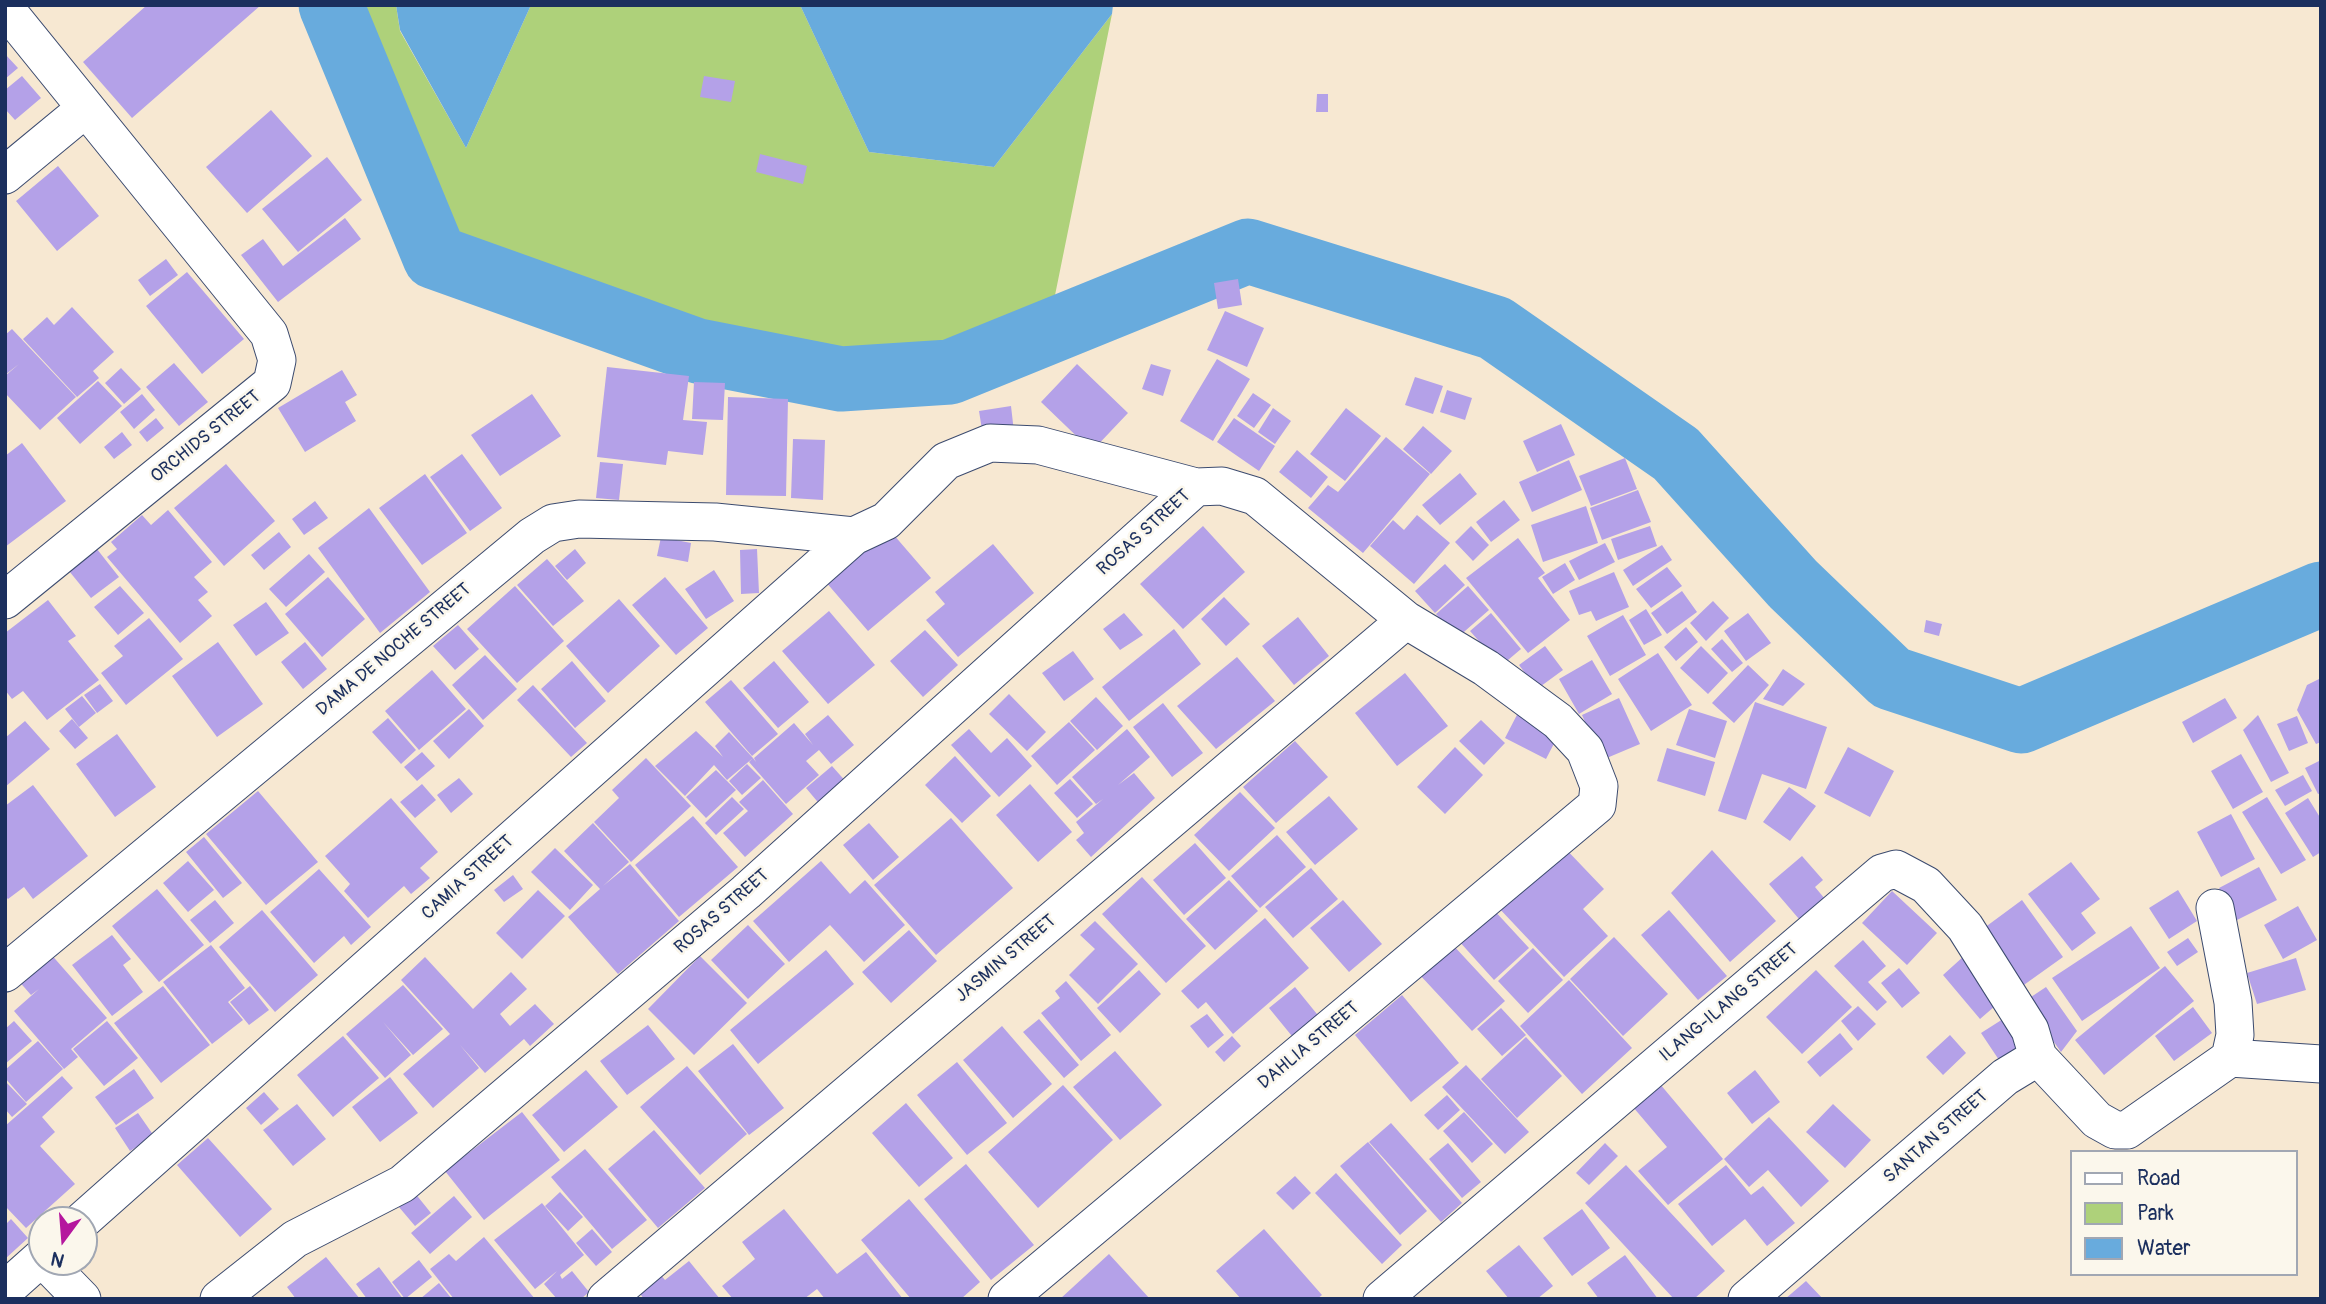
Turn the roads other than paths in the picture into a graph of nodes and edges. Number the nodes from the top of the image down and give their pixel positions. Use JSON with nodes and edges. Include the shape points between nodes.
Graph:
{"nodes":[{"id":1,"x":5,"y":8,"type":"edge"},
{"id":2,"x":85,"y":109,"type":"junction"},
{"id":3,"x":5,"y":175,"type":"edge"},
{"id":4,"x":1196,"y":487,"type":"junction"},
{"id":5,"x":854,"y":536,"type":"junction"},
{"id":6,"x":5,"y":600,"type":"edge"},
{"id":7,"x":1406,"y":620,"type":"junction"},
{"id":8,"x":1599,"y":786,"type":"joint"},
{"id":9,"x":2215,"y":908,"type":"dead end"},
{"id":10,"x":5,"y":972,"type":"edge"},
{"id":11,"x":2038,"y":1057,"type":"junction"},
{"id":12,"x":2230,"y":1058,"type":"junction"},
{"id":13,"x":2321,"y":1064,"type":"edge"},
{"id":14,"x":98,"y":1207,"type":"edge"},
{"id":15,"x":28,"y":1269,"type":"edge"},
{"id":16,"x":60,"y":1276,"type":"edge"},
{"id":17,"x":5,"y":1290,"type":"edge"},
{"id":18,"x":82,"y":1299,"type":"edge"},
{"id":19,"x":219,"y":1299,"type":"edge"},
{"id":20,"x":606,"y":1299,"type":"edge"},
{"id":21,"x":1007,"y":1299,"type":"edge"},
{"id":22,"x":1382,"y":1299,"type":"edge"},
{"id":23,"x":1747,"y":1299,"type":"edge"}],
"edges":[{"from":1,"to":2,"type":"street","name":"ORCHIDS STREET"},
{"from":2,"to":3,"type":"street"},
{"from":2,"to":6,"type":"street","name":"ORCHIDS STREET","via":[[269,334],[277,360],[272,383]]},
{"from":4,"to":5,"type":"street","name":"ROSAS STREET","via":[[1038,445],[990,443],[946,461],[886,520]]},
{"from":4,"to":7,"type":"street","name":"ROSAS STREET","via":[[1222,486],[1255,496]]},
{"from":4,"to":19,"type":"street","name":"ROSAS STREET","via":[[746,892],[402,1184],[295,1239]]},
{"from":5,"to":10,"type":"street","name":"DAMA DE NOCHE STREET","via":[[715,522],[579,519],[553,523]]},
{"from":5,"to":14,"type":"street","name":"CAMIA STREET"},
{"from":7,"to":8,"type":"street","name":"ROSAS STREET","via":[[1486,668],[1558,721],[1585,750]]},
{"from":7,"to":20,"type":"street","name":"JASMIN STREET"},
{"from":8,"to":21,"type":"street","name":"DAHLIA STREET","via":[[1597,805]]},
{"from":9,"to":12,"type":"street","via":[[2234,1002]]},
{"from":11,"to":12,"type":"street","via":[[2097,1120],[2115,1130],[2127,1130]]},
{"from":11,"to":22,"type":"street","name":"ILANG-ILANG STREET","via":[[2030,1030],[1965,927],[1926,885],[1896,869],[1882,873]]},
{"from":11,"to":23,"type":"street","name":"SANTAN STREET","via":[[2005,1077]]},
{"from":12,"to":13,"type":"street"},
{"from":15,"to":17,"type":"street"},
{"from":16,"to":18,"type":"street"}]}
